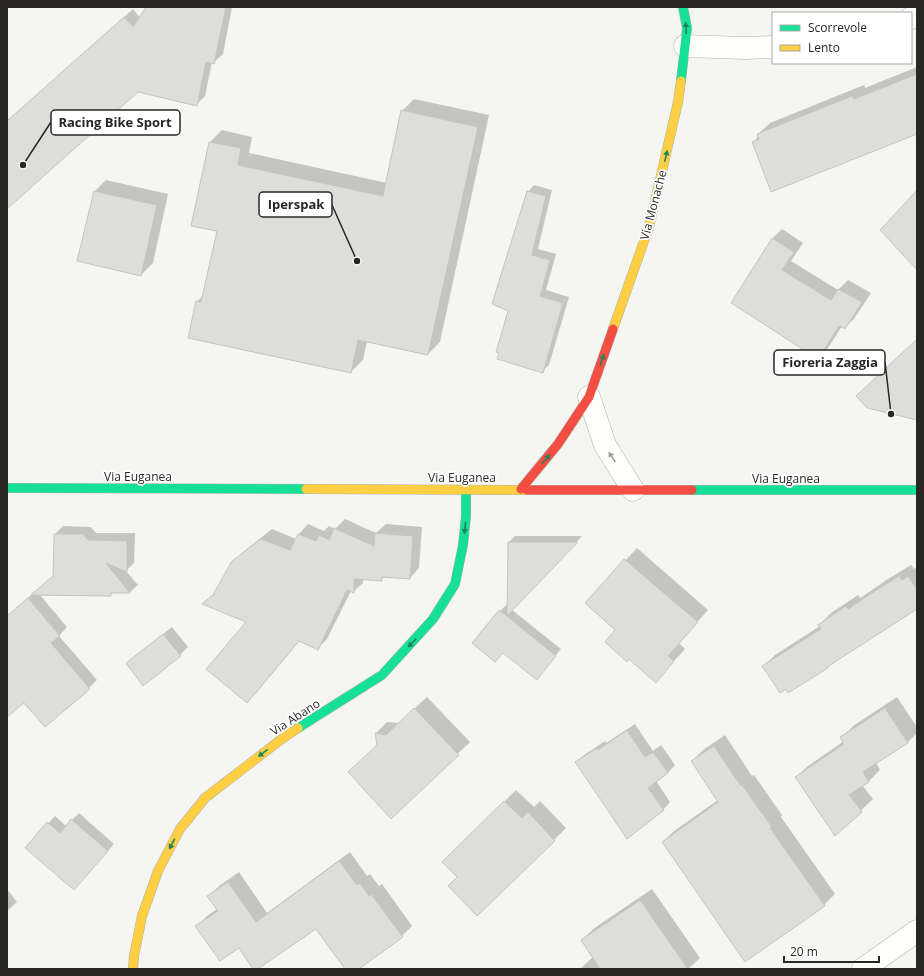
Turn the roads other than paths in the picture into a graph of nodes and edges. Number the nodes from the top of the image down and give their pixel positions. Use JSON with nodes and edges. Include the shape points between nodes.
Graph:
{"nodes":[{"id":1,"x":683,"y":7,"type":"edge"},
{"id":2,"x":685,"y":46,"type":"junction"},
{"id":3,"x":772,"y":46,"type":"edge"},
{"id":4,"x":589,"y":397,"type":"junction"},
{"id":5,"x":7,"y":488,"type":"edge"},
{"id":6,"x":466,"y":489,"type":"junction"},
{"id":7,"x":521,"y":489,"type":"junction"},
{"id":8,"x":633,"y":490,"type":"junction"},
{"id":9,"x":917,"y":490,"type":"edge"},
{"id":10,"x":917,"y":931,"type":"edge"},
{"id":11,"x":133,"y":969,"type":"edge"},
{"id":12,"x":863,"y":969,"type":"edge"}],
"edges":[{"from":2,"to":1,"type":"street","name":"Via Monache","one_way":true,"via":[[687,28]]},
{"from":2,"to":3,"type":"street"},
{"from":4,"to":2,"type":"street","name":"Via Monache","one_way":true,"via":[[649,227],[678,102]]},
{"from":7,"to":4,"type":"street","name":"Via Monache","one_way":true,"via":[[558,444]]},
{"from":8,"to":4,"type":"street","one_way":true,"via":[[605,445]]},
{"from":5,"to":6,"type":"street","name":"Via Euganea"},
{"from":6,"to":7,"type":"street","name":"Via Euganea"},
{"from":6,"to":11,"type":"street","name":"Via Abano","one_way":true,"via":[[463,545],[455,584],[434,619],[382,675],[283,738],[205,798],[180,829],[158,871],[142,916]]},
{"from":7,"to":8,"type":"street","name":"Via Euganea"},
{"from":8,"to":9,"type":"street","name":"Via Euganea"},
{"from":10,"to":12,"type":"street"}]}
